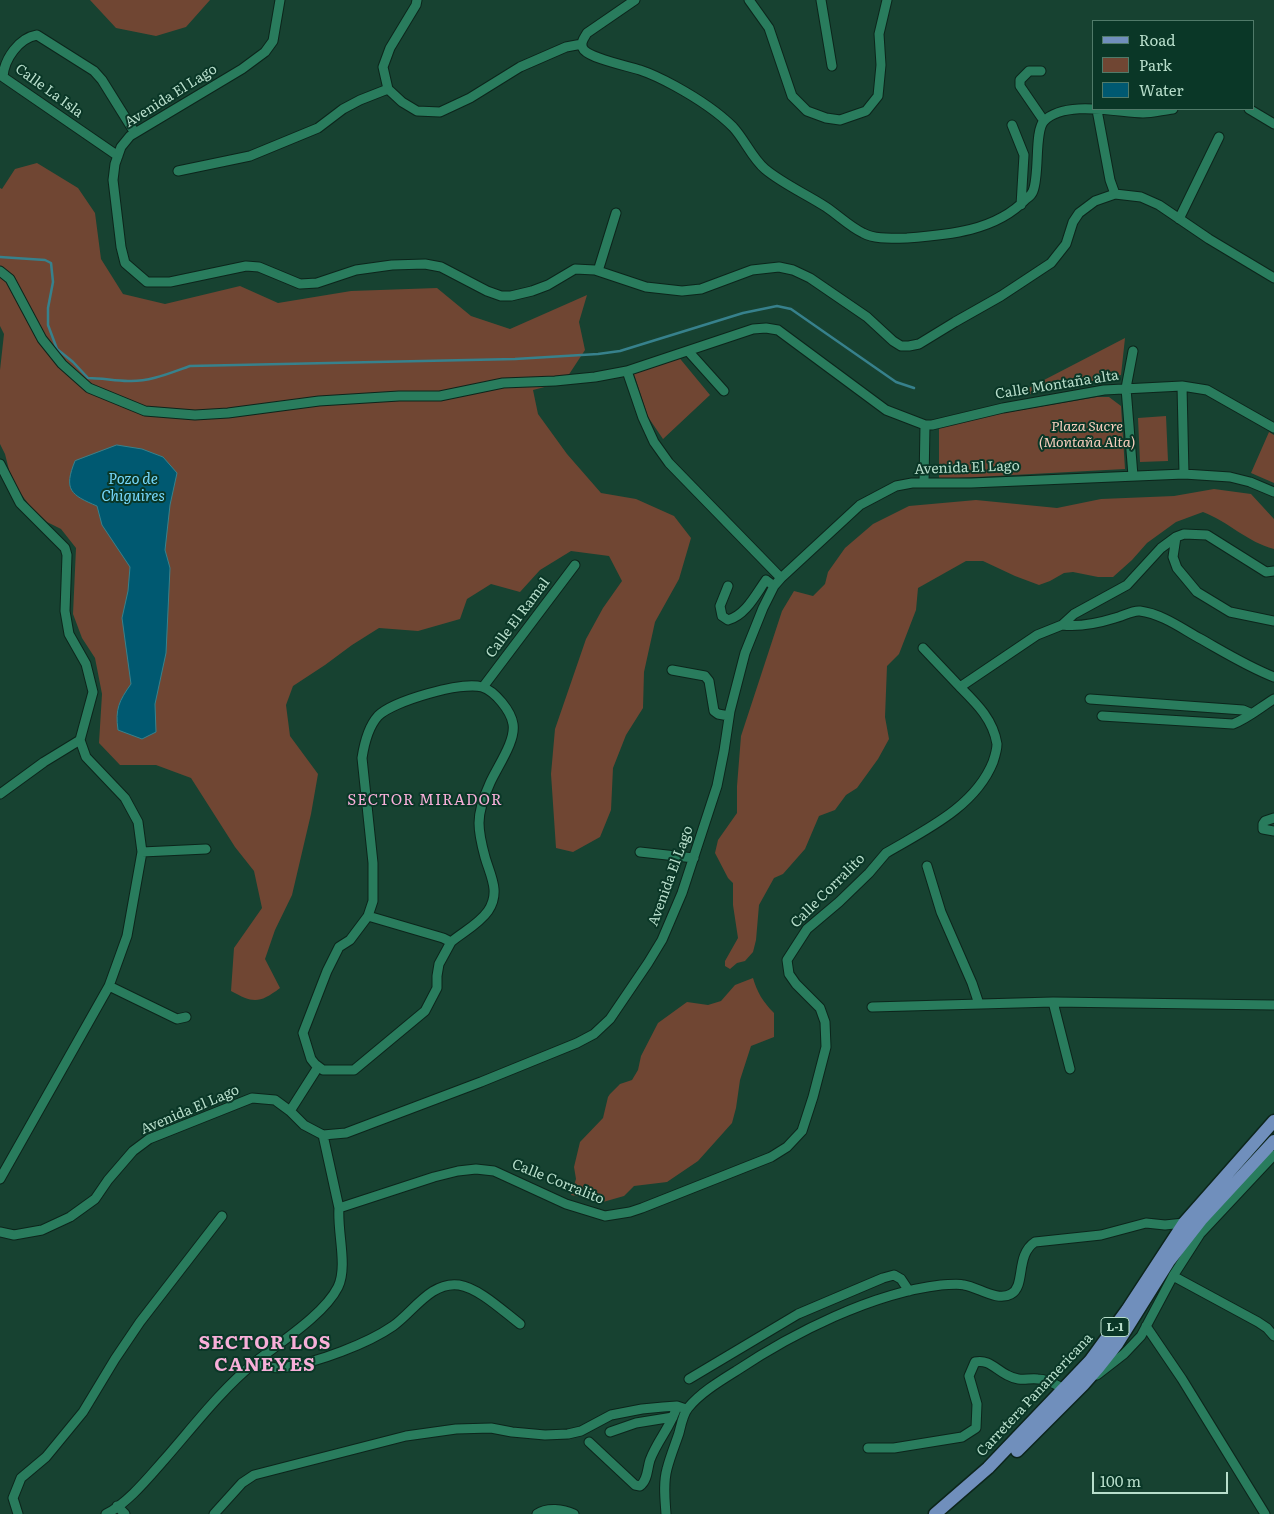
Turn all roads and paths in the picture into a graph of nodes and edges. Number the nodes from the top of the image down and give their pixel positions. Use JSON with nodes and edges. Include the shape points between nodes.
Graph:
{"nodes":[{"id":1,"x":280,"y":0,"type":"edge"},
{"id":2,"x":417,"y":0,"type":"edge"},
{"id":3,"x":635,"y":0,"type":"edge"},
{"id":4,"x":749,"y":0,"type":"edge"},
{"id":5,"x":821,"y":0,"type":"edge"},
{"id":6,"x":888,"y":0,"type":"edge"},
{"id":7,"x":582,"y":44,"type":"junction"},
{"id":8,"x":832,"y":66,"type":"dead end"},
{"id":9,"x":1041,"y":71,"type":"dead end"},
{"id":10,"x":388,"y":89,"type":"junction"},
{"id":11,"x":1092,"y":109,"type":"edge"},
{"id":12,"x":1097,"y":110,"type":"edge"},
{"id":13,"x":1166,"y":110,"type":"edge"},
{"id":14,"x":1252,"y":110,"type":"edge"},
{"id":15,"x":1044,"y":121,"type":"junction"},
{"id":16,"x":1274,"y":124,"type":"edge"},
{"id":17,"x":1012,"y":125,"type":"dead end"},
{"id":18,"x":135,"y":133,"type":"junction"},
{"id":19,"x":1219,"y":137,"type":"dead end"},
{"id":20,"x":118,"y":156,"type":"junction"},
{"id":21,"x":178,"y":171,"type":"dead end"},
{"id":22,"x":1115,"y":194,"type":"junction"},
{"id":23,"x":1021,"y":205,"type":"junction"},
{"id":24,"x":616,"y":212,"type":"dead end"},
{"id":25,"x":1179,"y":219,"type":"junction"},
{"id":26,"x":0,"y":271,"type":"edge"},
{"id":27,"x":598,"y":271,"type":"junction"},
{"id":28,"x":1274,"y":278,"type":"edge"},
{"id":29,"x":1133,"y":351,"type":"dead end"},
{"id":30,"x":689,"y":352,"type":"junction"},
{"id":31,"x":627,"y":372,"type":"junction"},
{"id":32,"x":1182,"y":386,"type":"junction"},
{"id":33,"x":1126,"y":388,"type":"junction"},
{"id":34,"x":724,"y":391,"type":"dead end"},
{"id":35,"x":924,"y":425,"type":"junction"},
{"id":36,"x":1274,"y":428,"type":"edge"},
{"id":37,"x":0,"y":464,"type":"edge"},
{"id":38,"x":1184,"y":474,"type":"junction"},
{"id":39,"x":1133,"y":476,"type":"junction"},
{"id":40,"x":924,"y":483,"type":"junction"},
{"id":41,"x":1274,"y":492,"type":"edge"},
{"id":42,"x":1176,"y":537,"type":"junction"},
{"id":43,"x":575,"y":565,"type":"dead end"},
{"id":44,"x":1274,"y":571,"type":"edge"},
{"id":45,"x":781,"y":578,"type":"junction"},
{"id":46,"x":728,"y":586,"type":"dead end"},
{"id":47,"x":774,"y":586,"type":"junction"},
{"id":48,"x":1274,"y":621,"type":"edge"},
{"id":49,"x":1062,"y":625,"type":"junction"},
{"id":50,"x":923,"y":648,"type":"dead end"},
{"id":51,"x":672,"y":670,"type":"dead end"},
{"id":52,"x":1274,"y":677,"type":"edge"},
{"id":53,"x":960,"y":687,"type":"junction"},
{"id":54,"x":483,"y":688,"type":"junction"},
{"id":55,"x":1090,"y":699,"type":"dead end"},
{"id":56,"x":1274,"y":699,"type":"edge"},
{"id":57,"x":1250,"y":714,"type":"junction"},
{"id":58,"x":729,"y":716,"type":"junction"},
{"id":59,"x":1102,"y":716,"type":"dead end"},
{"id":60,"x":80,"y":740,"type":"junction"},
{"id":61,"x":0,"y":794,"type":"edge"},
{"id":62,"x":1274,"y":818,"type":"edge"},
{"id":63,"x":1274,"y":832,"type":"edge"},
{"id":64,"x":206,"y":849,"type":"dead end"},
{"id":65,"x":142,"y":852,"type":"junction"},
{"id":66,"x":640,"y":852,"type":"dead end"},
{"id":67,"x":694,"y":858,"type":"junction"},
{"id":68,"x":927,"y":866,"type":"dead end"},
{"id":69,"x":368,"y":916,"type":"junction"},
{"id":70,"x":451,"y":942,"type":"junction"},
{"id":71,"x":109,"y":986,"type":"junction"},
{"id":72,"x":1053,"y":1002,"type":"junction"},
{"id":73,"x":979,"y":1004,"type":"junction"},
{"id":74,"x":1274,"y":1005,"type":"edge"},
{"id":75,"x":872,"y":1007,"type":"dead end"},
{"id":76,"x":186,"y":1017,"type":"dead end"},
{"id":77,"x":318,"y":1067,"type":"junction"},
{"id":78,"x":1070,"y":1069,"type":"dead end"},
{"id":79,"x":290,"y":1110,"type":"junction"},
{"id":80,"x":1274,"y":1121,"type":"edge"},
{"id":81,"x":323,"y":1135,"type":"junction"},
{"id":82,"x":1274,"y":1142,"type":"edge"},
{"id":83,"x":1274,"y":1155,"type":"edge"},
{"id":84,"x":0,"y":1179,"type":"edge"},
{"id":85,"x":338,"y":1208,"type":"junction"},
{"id":86,"x":222,"y":1216,"type":"dead end"},
{"id":87,"x":1184,"y":1223,"type":"junction"},
{"id":88,"x":0,"y":1232,"type":"edge"},
{"id":89,"x":1173,"y":1276,"type":"junction"},
{"id":90,"x":909,"y":1291,"type":"junction"},
{"id":91,"x":520,"y":1324,"type":"dead end"},
{"id":92,"x":1146,"y":1326,"type":"junction"},
{"id":93,"x":1274,"y":1336,"type":"edge"},
{"id":94,"x":253,"y":1364,"type":"junction"},
{"id":95,"x":689,"y":1379,"type":"dead end"},
{"id":96,"x":1083,"y":1385,"type":"junction"},
{"id":97,"x":1064,"y":1389,"type":"junction"},
{"id":98,"x":677,"y":1406,"type":"junction"},
{"id":99,"x":686,"y":1409,"type":"junction"},
{"id":100,"x":672,"y":1417,"type":"junction"},
{"id":101,"x":610,"y":1432,"type":"dead end"},
{"id":102,"x":589,"y":1442,"type":"dead end"},
{"id":103,"x":868,"y":1448,"type":"dead end"},
{"id":104,"x":117,"y":1506,"type":"junction"},
{"id":105,"x":18,"y":1514,"type":"edge"},
{"id":106,"x":106,"y":1514,"type":"edge"},
{"id":107,"x":125,"y":1514,"type":"edge"},
{"id":108,"x":214,"y":1514,"type":"edge"},
{"id":109,"x":537,"y":1514,"type":"edge"},
{"id":110,"x":574,"y":1514,"type":"edge"},
{"id":111,"x":666,"y":1514,"type":"edge"},
{"id":112,"x":935,"y":1514,"type":"edge"},
{"id":113,"x":946,"y":1514,"type":"edge"},
{"id":114,"x":1265,"y":1514,"type":"edge"}],
"edges":[{"from":1,"to":18,"type":"street","name":"Avenida El Lago","via":[[273,41],[265,52]]},
{"from":2,"to":10,"type":"street","via":[[383,66]]},
{"from":3,"to":7,"type":"street","via":[[596,26]]},
{"from":4,"to":6,"type":"street","via":[[769,28],[792,96],[807,112],[840,120],[866,111],[878,96],[882,65],[879,34]]},
{"from":5,"to":8,"type":"street"},
{"from":7,"to":10,"type":"street","via":[[566,47],[520,66],[470,98],[440,112],[418,111]]},
{"from":7,"to":23,"type":"street","via":[[584,50],[592,55],[642,70],[689,94],[733,127],[763,168],[864,234],[885,239],[941,236],[968,230]]},
{"from":9,"to":15,"type":"street","via":[[1029,72],[1020,80],[1020,86]]},
{"from":10,"to":21,"type":"street","via":[[343,109],[318,128],[250,156]]},
{"from":11,"to":15,"type":"street","via":[[1070,110]]},
{"from":12,"to":13,"type":"street","via":[[1146,113]]},
{"from":12,"to":22,"type":"street"},
{"from":14,"to":16,"type":"street"},
{"from":15,"to":23,"type":"street","via":[[1040,128],[1033,192]]},
{"from":17,"to":23,"type":"street","via":[[1024,155]]},
{"from":18,"to":20,"type":"street","name":"Avenida El Lago","via":[[121,147]]},
{"from":18,"to":20,"type":"street","name":"Calle La Isla","via":[[94,70],[37,35],[28,36],[20,43],[4,69],[3,77]]},
{"from":19,"to":25,"type":"street"},
{"from":20,"to":27,"type":"street","name":"Avenida El Lago","via":[[113,180],[121,247],[125,263],[147,282],[170,282],[246,266],[259,267],[300,284],[317,283],[356,270],[425,264],[441,267],[487,292],[511,296],[548,285],[576,269]]},
{"from":22,"to":25,"type":"street","name":"Avenida El Lago","via":[[1141,197]]},
{"from":22,"to":27,"type":"street","name":"Avenida El Lago","via":[[1094,201],[1079,213],[1066,244],[1051,263],[919,344],[909,346],[893,341],[867,317],[793,270],[779,267],[752,270],[701,289],[682,291],[646,287]]},
{"from":24,"to":27,"type":"street"},
{"from":25,"to":28,"type":"street","name":"Avenida El Lago"},
{"from":26,"to":31,"type":"street","via":[[10,279],[42,339],[62,364],[88,388],[146,411],[228,413],[319,401],[440,396],[503,382],[595,378]]},
{"from":29,"to":33,"type":"street"},
{"from":30,"to":31,"type":"street"},
{"from":30,"to":34,"type":"street"},
{"from":30,"to":35,"type":"street","via":[[754,329],[778,330],[886,410]]},
{"from":31,"to":45,"type":"street","via":[[643,418],[664,456]]},
{"from":32,"to":33,"type":"street","name":"Calle Montaña alta"},
{"from":32,"to":36,"type":"street","name":"Calle Montaña alta","via":[[1207,390]]},
{"from":32,"to":38,"type":"street"},
{"from":33,"to":35,"type":"street","name":"Calle Montaña alta"},
{"from":33,"to":39,"type":"street"},
{"from":35,"to":40,"type":"street"},
{"from":37,"to":60,"type":"street","via":[[20,503],[65,548],[65,611],[70,634],[86,664],[93,692]]},
{"from":38,"to":39,"type":"street","name":"Avenida El Lago"},
{"from":38,"to":41,"type":"street","name":"Avenida El Lago","via":[[1230,477]]},
{"from":39,"to":40,"type":"street","name":"Avenida El Lago"},
{"from":40,"to":45,"type":"street","name":"Avenida El Lago","via":[[896,486],[860,505]]},
{"from":42,"to":44,"type":"street","via":[[1207,535],[1266,572]]},
{"from":42,"to":48,"type":"street","via":[[1173,557],[1197,592],[1230,612]]},
{"from":42,"to":49,"type":"street","via":[[1161,548],[1128,586],[1074,614]]},
{"from":43,"to":54,"type":"street","name":"Calle El Ramal"},
{"from":45,"to":47,"type":"street","name":"Avenida El Lago"},
{"from":46,"to":47,"type":"street","via":[[720,606],[722,616],[728,620],[744,610],[766,580]]},
{"from":47,"to":58,"type":"street","name":"Avenida El Lago","via":[[745,653]]},
{"from":49,"to":52,"type":"street","via":[[1089,623],[1138,611],[1155,615]]},
{"from":49,"to":53,"type":"street","via":[[1037,635]]},
{"from":50,"to":53,"type":"street","name":"Calle Corralito"},
{"from":51,"to":58,"type":"street","via":[[705,676],[709,681],[714,711]]},
{"from":53,"to":85,"type":"street","name":"Calle Corralito","via":[[985,713],[995,736],[997,746],[988,773],[956,809],[886,852],[844,897],[807,929],[787,960],[789,974],[820,1008],[826,1022],[826,1048],[802,1130],[787,1147],[771,1157],[642,1208],[606,1216],[566,1204],[494,1171],[476,1168],[434,1177]]},
{"from":54,"to":69,"type":"street","via":[[452,688],[402,703],[377,717],[362,758],[373,863],[373,901]]},
{"from":54,"to":70,"type":"street","via":[[509,711],[514,730],[490,782],[479,818],[494,898],[478,922]]},
{"from":55,"to":57,"type":"street","via":[[1170,703],[1243,710]]},
{"from":56,"to":57,"type":"street"},
{"from":57,"to":59,"type":"street","via":[[1232,724]]},
{"from":58,"to":67,"type":"street","name":"Avenida El Lago","via":[[717,786]]},
{"from":60,"to":61,"type":"street"},
{"from":60,"to":65,"type":"street","via":[[86,757],[125,798],[138,822]]},
{"from":62,"to":63,"type":"street","via":[[1265,821],[1263,829]]},
{"from":64,"to":65,"type":"street"},
{"from":65,"to":71,"type":"street","via":[[127,936]]},
{"from":66,"to":67,"type":"street"},
{"from":67,"to":81,"type":"street","name":"Avenida El Lago","via":[[662,940],[610,1019],[594,1034],[346,1133]]},
{"from":68,"to":73,"type":"street","via":[[941,912]]},
{"from":69,"to":70,"type":"street"},
{"from":69,"to":77,"type":"street","via":[[350,940],[339,947],[306,1025],[306,1045]]},
{"from":70,"to":77,"type":"street","via":[[439,964],[437,988],[426,1011],[354,1070],[323,1070]]},
{"from":71,"to":76,"type":"street","via":[[177,1019]]},
{"from":71,"to":84,"type":"street"},
{"from":72,"to":73,"type":"street"},
{"from":72,"to":74,"type":"street"},
{"from":72,"to":78,"type":"street"},
{"from":73,"to":75,"type":"street"},
{"from":77,"to":79,"type":"street"},
{"from":79,"to":81,"type":"street","name":"Avenida El Lago","via":[[304,1125]]},
{"from":79,"to":88,"type":"street","name":"Avenida El Lago","via":[[275,1100],[252,1098],[149,1139],[133,1151],[95,1199],[70,1217],[33,1232],[14,1235]]},
{"from":80,"to":87,"type":"main road","name":"Carretera Panamericana","number":"L-1"},
{"from":81,"to":85,"type":"street"},
{"from":82,"to":96,"type":"main road","name":"Carretera Panamericana","number":"L-1","via":[[1201,1220],[1170,1261],[1117,1344]]},
{"from":83,"to":89,"type":"street","via":[[1200,1234]]},
{"from":85,"to":94,"type":"street","via":[[342,1268],[338,1286],[325,1305]]},
{"from":86,"to":105,"type":"street","via":[[140,1322],[78,1418],[46,1457],[21,1478],[13,1498]]},
{"from":87,"to":90,"type":"street","via":[[1146,1223],[1101,1235],[1035,1242],[1024,1255],[1018,1288],[1005,1296],[964,1284]]},
{"from":87,"to":97,"type":"main road","name":"Carretera Panamericana","number":"L-1","via":[[1107,1339]]},
{"from":89,"to":92,"type":"street"},
{"from":89,"to":93,"type":"street","via":[[1258,1322]]},
{"from":90,"to":95,"type":"street","via":[[894,1275],[883,1278],[798,1314]]},
{"from":90,"to":99,"type":"street","via":[[802,1332],[764,1352],[714,1385]]},
{"from":91,"to":94,"type":"street","via":[[482,1294],[460,1285],[445,1286],[411,1308],[393,1326],[327,1357],[286,1367],[268,1368]]},
{"from":92,"to":96,"type":"street","via":[[1124,1354]]},
{"from":92,"to":114,"type":"street"},
{"from":94,"to":104,"type":"street","via":[[221,1395],[140,1487]]},
{"from":96,"to":113,"type":"main road","name":"Carretera Panamericana","number":"L-1","via":[[993,1474]]},
{"from":97,"to":103,"type":"street","via":[[1039,1379],[1008,1376],[990,1364],[975,1362],[969,1376],[977,1404],[976,1428],[962,1437],[894,1448]]},
{"from":97,"to":112,"type":"main road","name":"Carretera Panamericana","number":"L-1","via":[[988,1468]]},
{"from":98,"to":99,"type":"street"},
{"from":98,"to":100,"type":"street"},
{"from":98,"to":108,"type":"street","via":[[611,1415],[581,1431],[568,1434],[545,1435],[492,1428],[406,1436],[254,1475]]},
{"from":99,"to":111,"type":"street","via":[[666,1470]]},
{"from":100,"to":101,"type":"street","via":[[636,1423]]},
{"from":100,"to":102,"type":"street","via":[[650,1460],[646,1480],[640,1486],[635,1485]]},
{"from":104,"to":106,"type":"street"},
{"from":104,"to":107,"type":"street"},
{"from":109,"to":110,"type":"street","via":[[555,1509]]}]}
